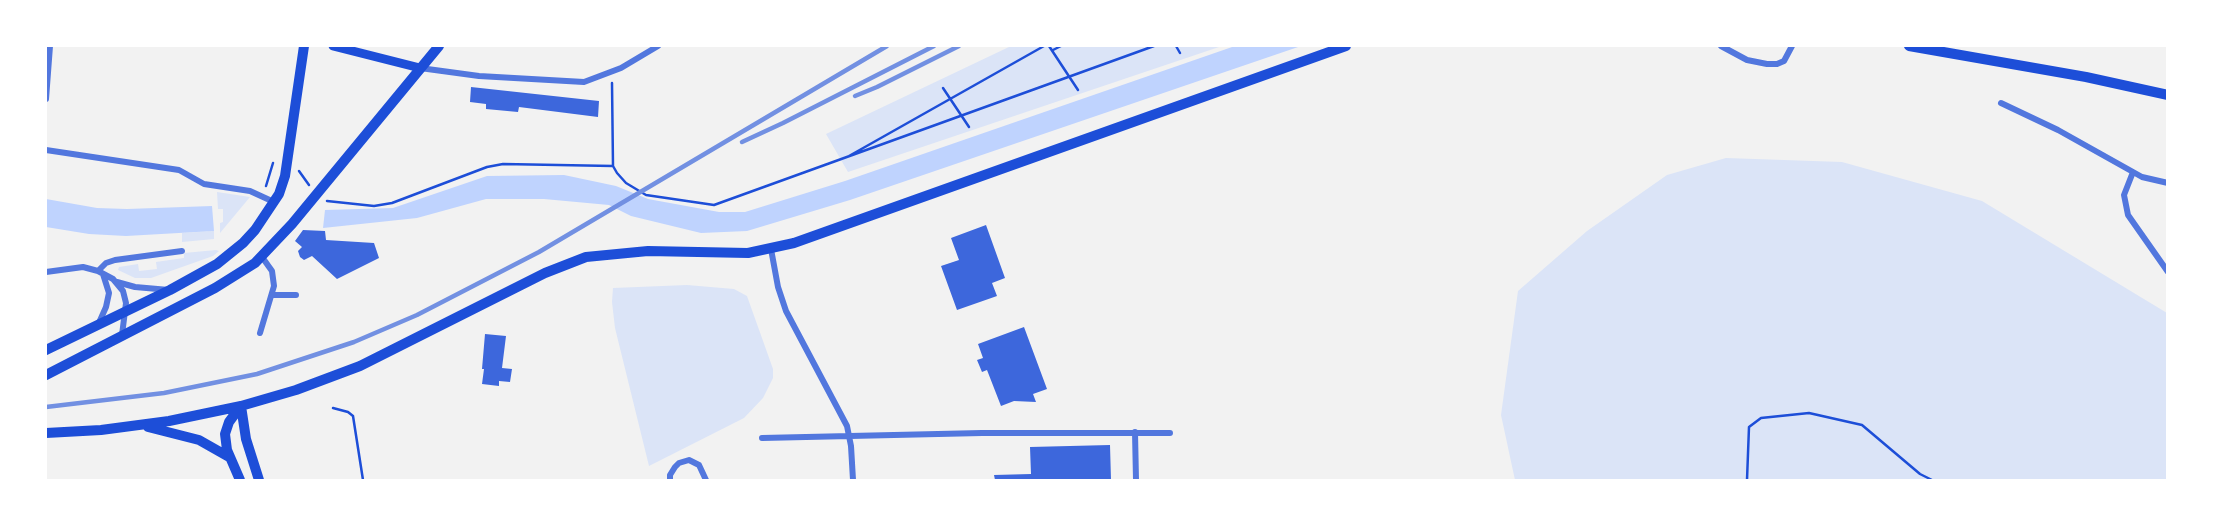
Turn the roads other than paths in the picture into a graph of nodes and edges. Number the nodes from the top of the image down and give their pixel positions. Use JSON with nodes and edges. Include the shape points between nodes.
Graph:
{"nodes":[{"id":1,"x":50,"y":46,"type":"edge"},
{"id":2,"x":304,"y":46,"type":"edge"},
{"id":3,"x":333,"y":46,"type":"edge"},
{"id":4,"x":439,"y":46,"type":"edge"},
{"id":5,"x":657,"y":46,"type":"edge"},
{"id":6,"x":1346,"y":46,"type":"edge"},
{"id":7,"x":1720,"y":46,"type":"edge"},
{"id":8,"x":1792,"y":46,"type":"edge"},
{"id":9,"x":1909,"y":46,"type":"edge"},
{"id":10,"x":420,"y":68,"type":"junction"},
{"id":11,"x":2168,"y":95,"type":"edge"},
{"id":12,"x":46,"y":99,"type":"edge"},
{"id":13,"x":2001,"y":103,"type":"dead end"},
{"id":14,"x":46,"y":150,"type":"edge"},
{"id":15,"x":2133,"y":172,"type":"junction"},
{"id":16,"x":2168,"y":183,"type":"edge"},
{"id":17,"x":274,"y":202,"type":"junction"},
{"id":18,"x":771,"y":249,"type":"junction"},
{"id":19,"x":181,"y":251,"type":"dead end"},
{"id":20,"x":262,"y":257,"type":"junction"},
{"id":21,"x":46,"y":272,"type":"edge"},
{"id":22,"x":100,"y":272,"type":"junction"},
{"id":23,"x":2168,"y":272,"type":"edge"},
{"id":24,"x":117,"y":282,"type":"junction"},
{"id":25,"x":170,"y":290,"type":"junction"},
{"id":26,"x":272,"y":295,"type":"junction"},
{"id":27,"x":296,"y":295,"type":"dead end"},
{"id":28,"x":126,"y":311,"type":"junction"},
{"id":29,"x":97,"y":325,"type":"junction"},
{"id":30,"x":260,"y":333,"type":"dead end"},
{"id":31,"x":122,"y":335,"type":"junction"},
{"id":32,"x":46,"y":351,"type":"edge"},
{"id":33,"x":46,"y":374,"type":"edge"},
{"id":34,"x":241,"y":406,"type":"junction"},
{"id":35,"x":140,"y":425,"type":"junction"},
{"id":36,"x":1135,"y":432,"type":"junction"},
{"id":37,"x":46,"y":433,"type":"edge"},
{"id":38,"x":1170,"y":433,"type":"dead end"},
{"id":39,"x":850,"y":436,"type":"junction"},
{"id":40,"x":762,"y":438,"type":"dead end"},
{"id":41,"x":229,"y":457,"type":"junction"},
{"id":42,"x":240,"y":481,"type":"edge"},
{"id":43,"x":259,"y":481,"type":"edge"},
{"id":44,"x":670,"y":481,"type":"edge"},
{"id":45,"x":706,"y":481,"type":"edge"},
{"id":46,"x":853,"y":481,"type":"edge"},
{"id":47,"x":1136,"y":481,"type":"edge"}],
"edges":[{"from":1,"to":12,"type":"street"},
{"from":2,"to":17,"type":"main road","via":[[286,166]]},
{"from":3,"to":10,"type":"main road"},
{"from":4,"to":10,"type":"main road"},
{"from":5,"to":10,"type":"street","via":[[612,72],[574,83]]},
{"from":6,"to":18,"type":"main road"},
{"from":7,"to":8,"type":"street","via":[[1747,60],[1777,64]]},
{"from":9,"to":11,"type":"main road"},
{"from":10,"to":20,"type":"main road"},
{"from":13,"to":15,"type":"street"},
{"from":14,"to":17,"type":"street","via":[[179,170],[204,184]]},
{"from":15,"to":16,"type":"street"},
{"from":15,"to":23,"type":"street","via":[[2124,195],[2128,215]]},
{"from":17,"to":25,"type":"main road","via":[[237,249]]},
{"from":18,"to":34,"type":"main road","via":[[726,254],[632,251],[575,261],[360,366]]},
{"from":18,"to":39,"type":"street","via":[[786,311]]},
{"from":19,"to":22,"type":"street","via":[[115,260]]},
{"from":20,"to":26,"type":"street","via":[[272,271]]},
{"from":20,"to":31,"type":"main road","via":[[244,272]]},
{"from":21,"to":22,"type":"street","via":[[78,267]]},
{"from":22,"to":24,"type":"street"},
{"from":22,"to":29,"type":"street","via":[[108,286],[108,300]]},
{"from":24,"to":25,"type":"street"},
{"from":24,"to":28,"type":"street"},
{"from":25,"to":28,"type":"main road"},
{"from":26,"to":27,"type":"street"},
{"from":26,"to":30,"type":"street"},
{"from":28,"to":29,"type":"main road"},
{"from":28,"to":31,"type":"street"},
{"from":29,"to":32,"type":"main road"},
{"from":31,"to":33,"type":"main road"},
{"from":34,"to":35,"type":"main road"},
{"from":34,"to":41,"type":"main road","via":[[226,427]]},
{"from":34,"to":43,"type":"main road"},
{"from":35,"to":37,"type":"main road"},
{"from":35,"to":41,"type":"main road","via":[[199,440]]},
{"from":36,"to":38,"type":"street"},
{"from":36,"to":39,"type":"street"},
{"from":36,"to":47,"type":"street"},
{"from":39,"to":40,"type":"street"},
{"from":39,"to":46,"type":"street"},
{"from":41,"to":42,"type":"main road"},
{"from":44,"to":45,"type":"street","via":[[675,467],[685,460],[699,466]]}]}
